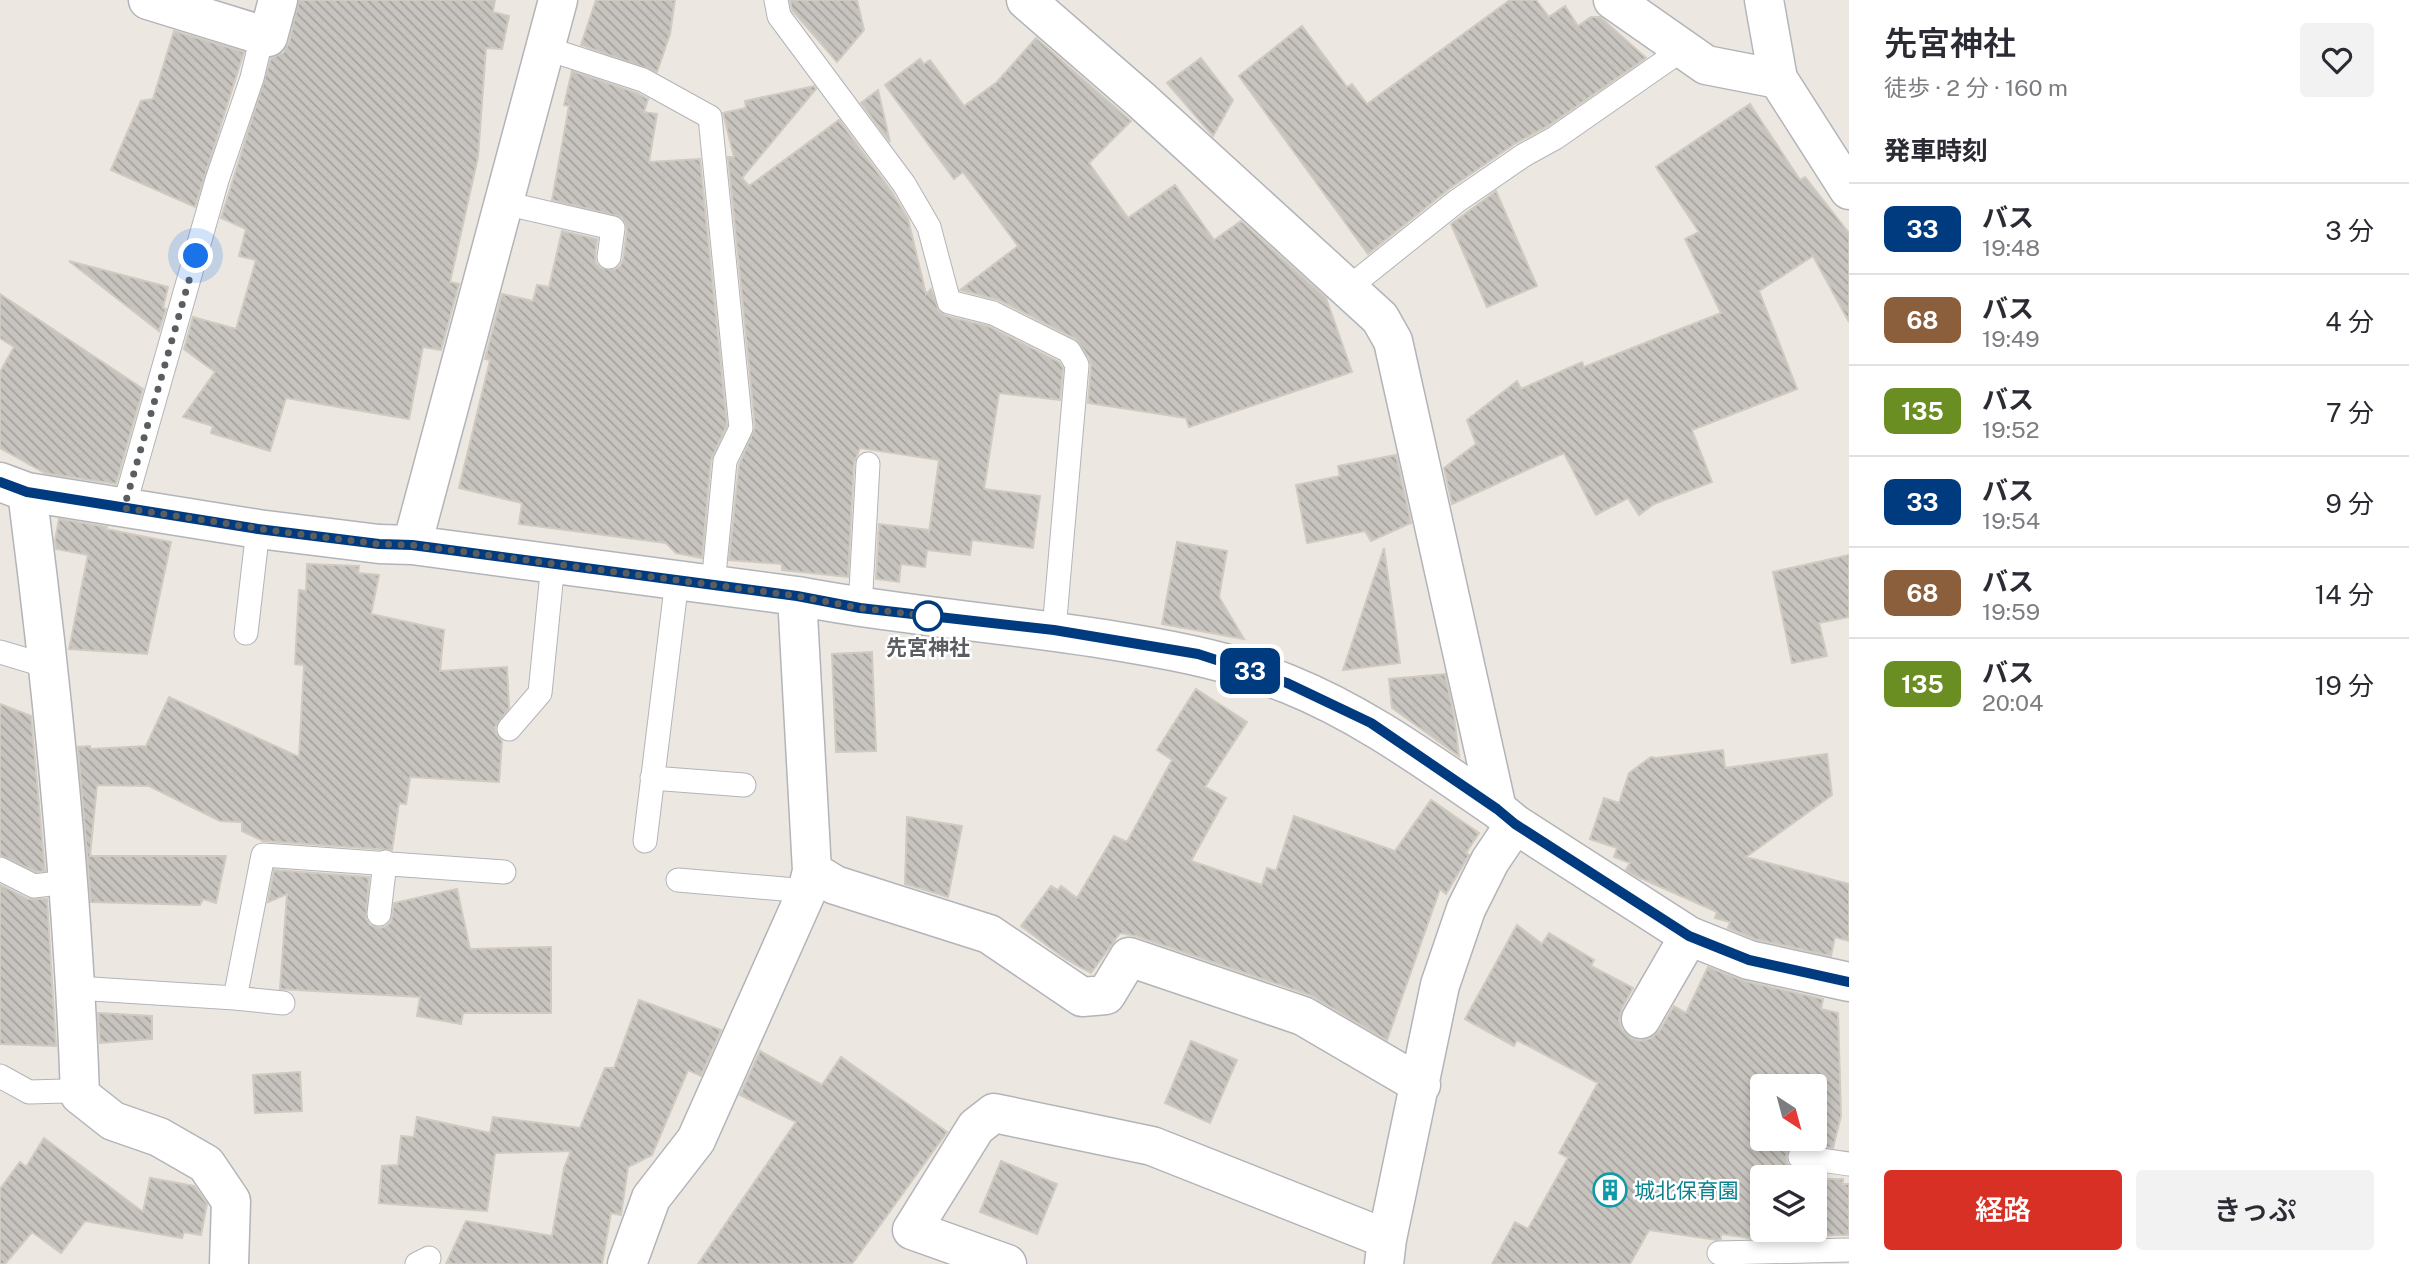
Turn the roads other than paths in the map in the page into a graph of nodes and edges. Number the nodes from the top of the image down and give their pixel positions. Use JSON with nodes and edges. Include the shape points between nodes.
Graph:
{"nodes":[{"id":1,"x":148,"y":0,"type":"edge"},
{"id":2,"x":278,"y":0,"type":"edge"},
{"id":3,"x":558,"y":0,"type":"edge"},
{"id":4,"x":776,"y":0,"type":"edge"},
{"id":5,"x":1026,"y":0,"type":"edge"},
{"id":6,"x":1613,"y":0,"type":"edge"},
{"id":7,"x":1764,"y":0,"type":"edge"},
{"id":8,"x":262,"y":36,"type":"junction"},
{"id":9,"x":545,"y":48,"type":"junction"},
{"id":10,"x":1683,"y":49,"type":"junction"},
{"id":11,"x":1778,"y":79,"type":"junction"},
{"id":12,"x":1849,"y":190,"type":"edge"},
{"id":13,"x":504,"y":203,"type":"junction"},
{"id":14,"x":609,"y":257,"type":"dead end"},
{"id":15,"x":1347,"y":289,"type":"junction"},
{"id":16,"x":868,"y":464,"type":"dead end"},
{"id":17,"x":13,"y":487,"type":"edge"},
{"id":18,"x":124,"y":508,"type":"junction"},
{"id":19,"x":258,"y":529,"type":"junction"},
{"id":20,"x":412,"y":545,"type":"junction"},
{"id":21,"x":553,"y":563,"type":"junction"},
{"id":22,"x":695,"y":582,"type":"junction"},
{"id":23,"x":797,"y":596,"type":"junction"},
{"id":24,"x":860,"y":608,"type":"junction"},
{"id":25,"x":1054,"y":630,"type":"junction"},
{"id":26,"x":246,"y":633,"type":"dead end"},
{"id":27,"x":0,"y":652,"type":"edge"},
{"id":28,"x":50,"y":667,"type":"junction"},
{"id":29,"x":509,"y":729,"type":"dead end"},
{"id":30,"x":652,"y":778,"type":"junction"},
{"id":31,"x":744,"y":785,"type":"dead end"},
{"id":32,"x":1506,"y":817,"type":"junction"},
{"id":33,"x":645,"y":841,"type":"dead end"},
{"id":34,"x":385,"y":862,"type":"junction"},
{"id":35,"x":0,"y":869,"type":"edge"},
{"id":36,"x":504,"y":872,"type":"dead end"},
{"id":37,"x":678,"y":880,"type":"dead end"},
{"id":38,"x":809,"y":881,"type":"junction"},
{"id":39,"x":67,"y":882,"type":"junction"},
{"id":40,"x":379,"y":914,"type":"dead end"},
{"id":41,"x":1689,"y":936,"type":"junction"},
{"id":42,"x":1849,"y":982,"type":"edge"},
{"id":43,"x":76,"y":988,"type":"junction"},
{"id":44,"x":235,"y":998,"type":"junction"},
{"id":45,"x":283,"y":1003,"type":"dead end"},
{"id":46,"x":1641,"y":1019,"type":"dead end"},
{"id":47,"x":0,"y":1076,"type":"edge"},
{"id":48,"x":1421,"y":1085,"type":"junction"},
{"id":49,"x":80,"y":1095,"type":"junction"},
{"id":50,"x":1800,"y":1157,"type":"dead end"},
{"id":51,"x":1849,"y":1164,"type":"edge"},
{"id":52,"x":1849,"y":1250,"type":"edge"},
{"id":53,"x":1385,"y":1252,"type":"edge"},
{"id":54,"x":1719,"y":1253,"type":"dead end"},
{"id":55,"x":229,"y":1264,"type":"edge"},
{"id":56,"x":627,"y":1264,"type":"edge"},
{"id":57,"x":1007,"y":1264,"type":"edge"}],
"edges":[{"from":1,"to":8,"type":"street"},
{"from":2,"to":8,"type":"street","via":[[268,37]]},
{"from":3,"to":9,"type":"street"},
{"from":4,"to":25,"type":"lane","via":[[779,16],[904,184],[929,227],[949,302],[993,313],[1069,351],[1077,365]]},
{"from":5,"to":15,"type":"street"},
{"from":6,"to":10,"type":"street"},
{"from":7,"to":11,"type":"street"},
{"from":8,"to":18,"type":"lane"},
{"from":9,"to":13,"type":"street"},
{"from":9,"to":22,"type":"lane","via":[[643,80],[710,117],[741,428],[724,460]]},
{"from":10,"to":11,"type":"street","via":[[1706,65]]},
{"from":10,"to":15,"type":"lane","via":[[1457,201]]},
{"from":11,"to":12,"type":"street"},
{"from":13,"to":14,"type":"lane","via":[[613,228]]},
{"from":13,"to":20,"type":"street"},
{"from":15,"to":32,"type":"street","via":[[1380,318],[1393,341]]},
{"from":16,"to":24,"type":"lane"},
{"from":17,"to":18,"type":"street"},
{"from":17,"to":28,"type":"street"},
{"from":18,"to":19,"type":"street"},
{"from":19,"to":20,"type":"street"},
{"from":19,"to":26,"type":"lane"},
{"from":20,"to":21,"type":"street"},
{"from":21,"to":22,"type":"street"},
{"from":21,"to":29,"type":"lane","via":[[540,693]]},
{"from":22,"to":23,"type":"street"},
{"from":22,"to":30,"type":"lane"},
{"from":23,"to":24,"type":"street"},
{"from":23,"to":38,"type":"street"},
{"from":24,"to":25,"type":"street"},
{"from":25,"to":32,"type":"street","via":[[1198,654],[1287,683],[1371,723]]},
{"from":27,"to":28,"type":"lane"},
{"from":28,"to":39,"type":"street"},
{"from":30,"to":31,"type":"lane"},
{"from":30,"to":33,"type":"lane"},
{"from":32,"to":41,"type":"street"},
{"from":32,"to":48,"type":"street","via":[[1466,909],[1440,985]]},
{"from":34,"to":36,"type":"lane"},
{"from":34,"to":40,"type":"lane"},
{"from":34,"to":44,"type":"lane","via":[[263,855]]},
{"from":35,"to":39,"type":"lane","via":[[34,886]]},
{"from":37,"to":38,"type":"lane"},
{"from":38,"to":48,"type":"street","via":[[835,885],[989,934],[1082,997],[1106,995],[1129,957],[1303,1016]]},
{"from":38,"to":56,"type":"street","via":[[696,1140],[651,1198]]},
{"from":39,"to":43,"type":"street"},
{"from":41,"to":42,"type":"street","via":[[1749,960]]},
{"from":41,"to":46,"type":"street"},
{"from":43,"to":44,"type":"lane"},
{"from":43,"to":49,"type":"street"},
{"from":44,"to":45,"type":"lane"},
{"from":47,"to":49,"type":"lane","via":[[29,1092]]},
{"from":48,"to":53,"type":"street"},
{"from":49,"to":55,"type":"street","via":[[113,1121],[159,1137],[206,1164],[231,1201]]},
{"from":50,"to":51,"type":"lane"},
{"from":52,"to":54,"type":"lane"},
{"from":53,"to":57,"type":"street","via":[[1152,1146],[994,1114],[976,1127],[912,1230]]}]}
